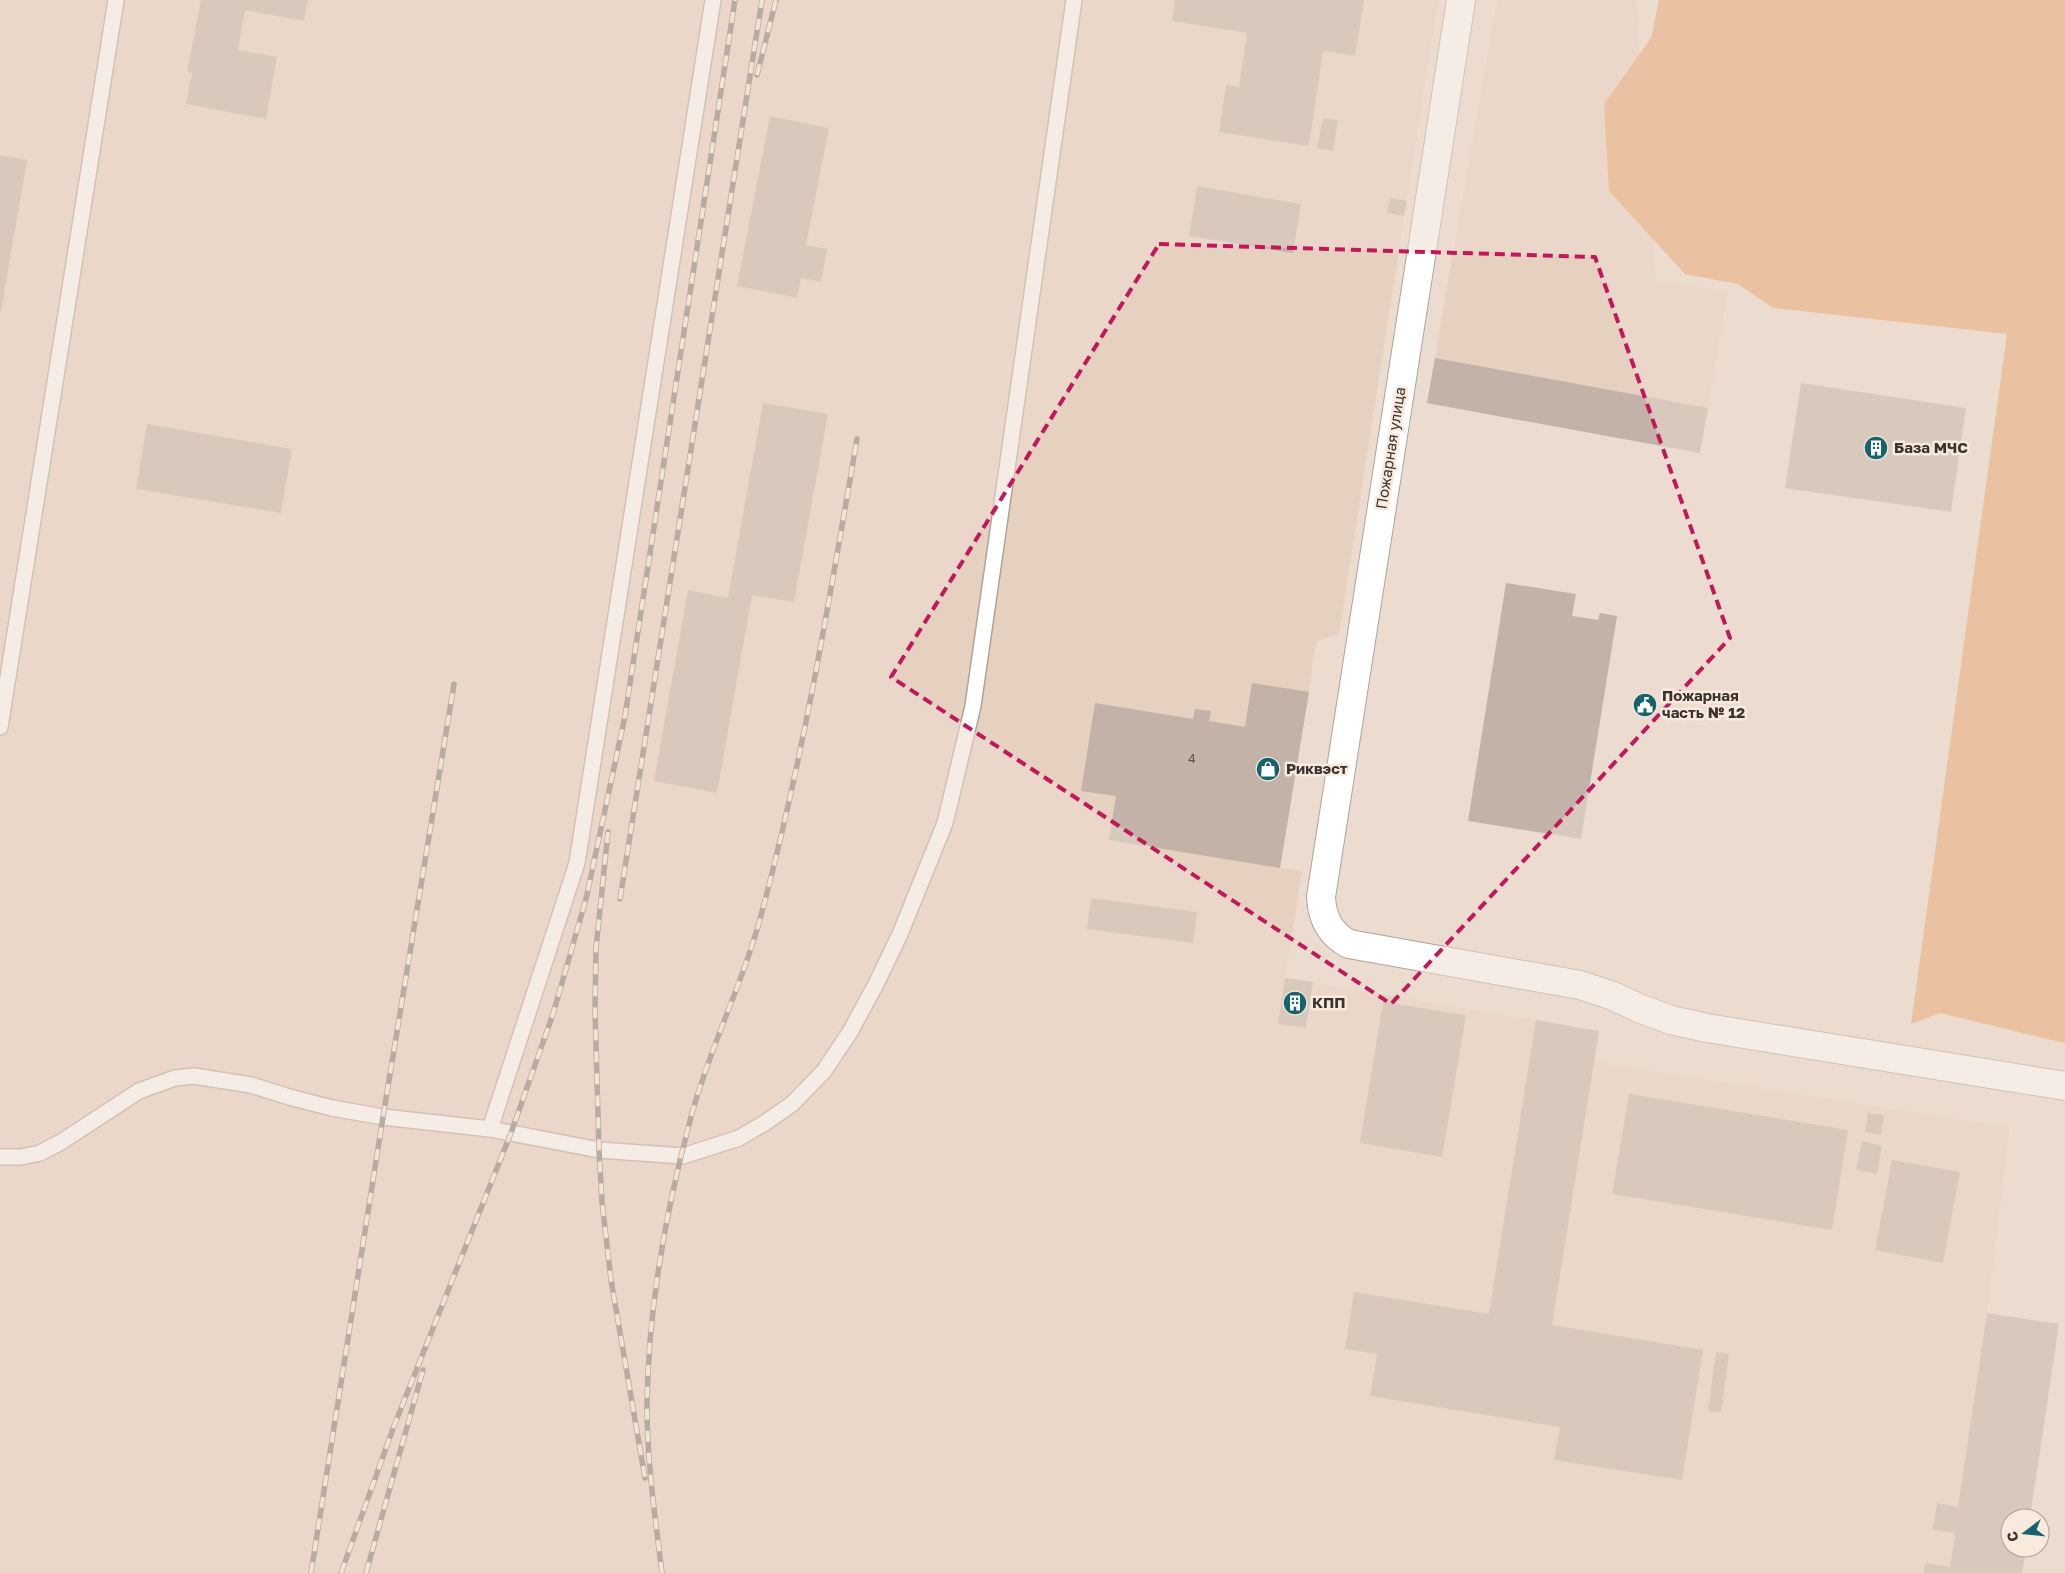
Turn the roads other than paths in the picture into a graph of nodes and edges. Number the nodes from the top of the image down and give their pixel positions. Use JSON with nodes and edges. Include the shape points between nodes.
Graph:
{"nodes":[{"id":1,"x":116,"y":0,"type":"edge"},
{"id":2,"x":713,"y":0,"type":"edge"},
{"id":3,"x":1074,"y":0,"type":"edge"},
{"id":4,"x":1461,"y":0,"type":"edge"},
{"id":5,"x":0,"y":727,"type":"edge"},
{"id":6,"x":2065,"y":1086,"type":"edge"},
{"id":7,"x":490,"y":1129,"type":"junction"},
{"id":8,"x":0,"y":1157,"type":"edge"}],
"edges":[{"from":1,"to":5,"type":"lane"},
{"from":2,"to":7,"type":"lane","via":[[577,863]]},
{"from":3,"to":7,"type":"lane","via":[[973,706],[945,823],[876,984],[824,1071],[792,1104],[739,1138],[674,1156],[599,1150]]},
{"from":4,"to":6,"type":"street","name":"Пожарная улица","via":[[1321,897],[1329,928],[1341,940],[1360,947],[1580,985],[1671,1020],[1707,1028]]},
{"from":7,"to":8,"type":"lane","via":[[383,1117],[298,1100],[250,1085],[194,1076],[175,1078],[139,1091],[40,1153]]}]}
